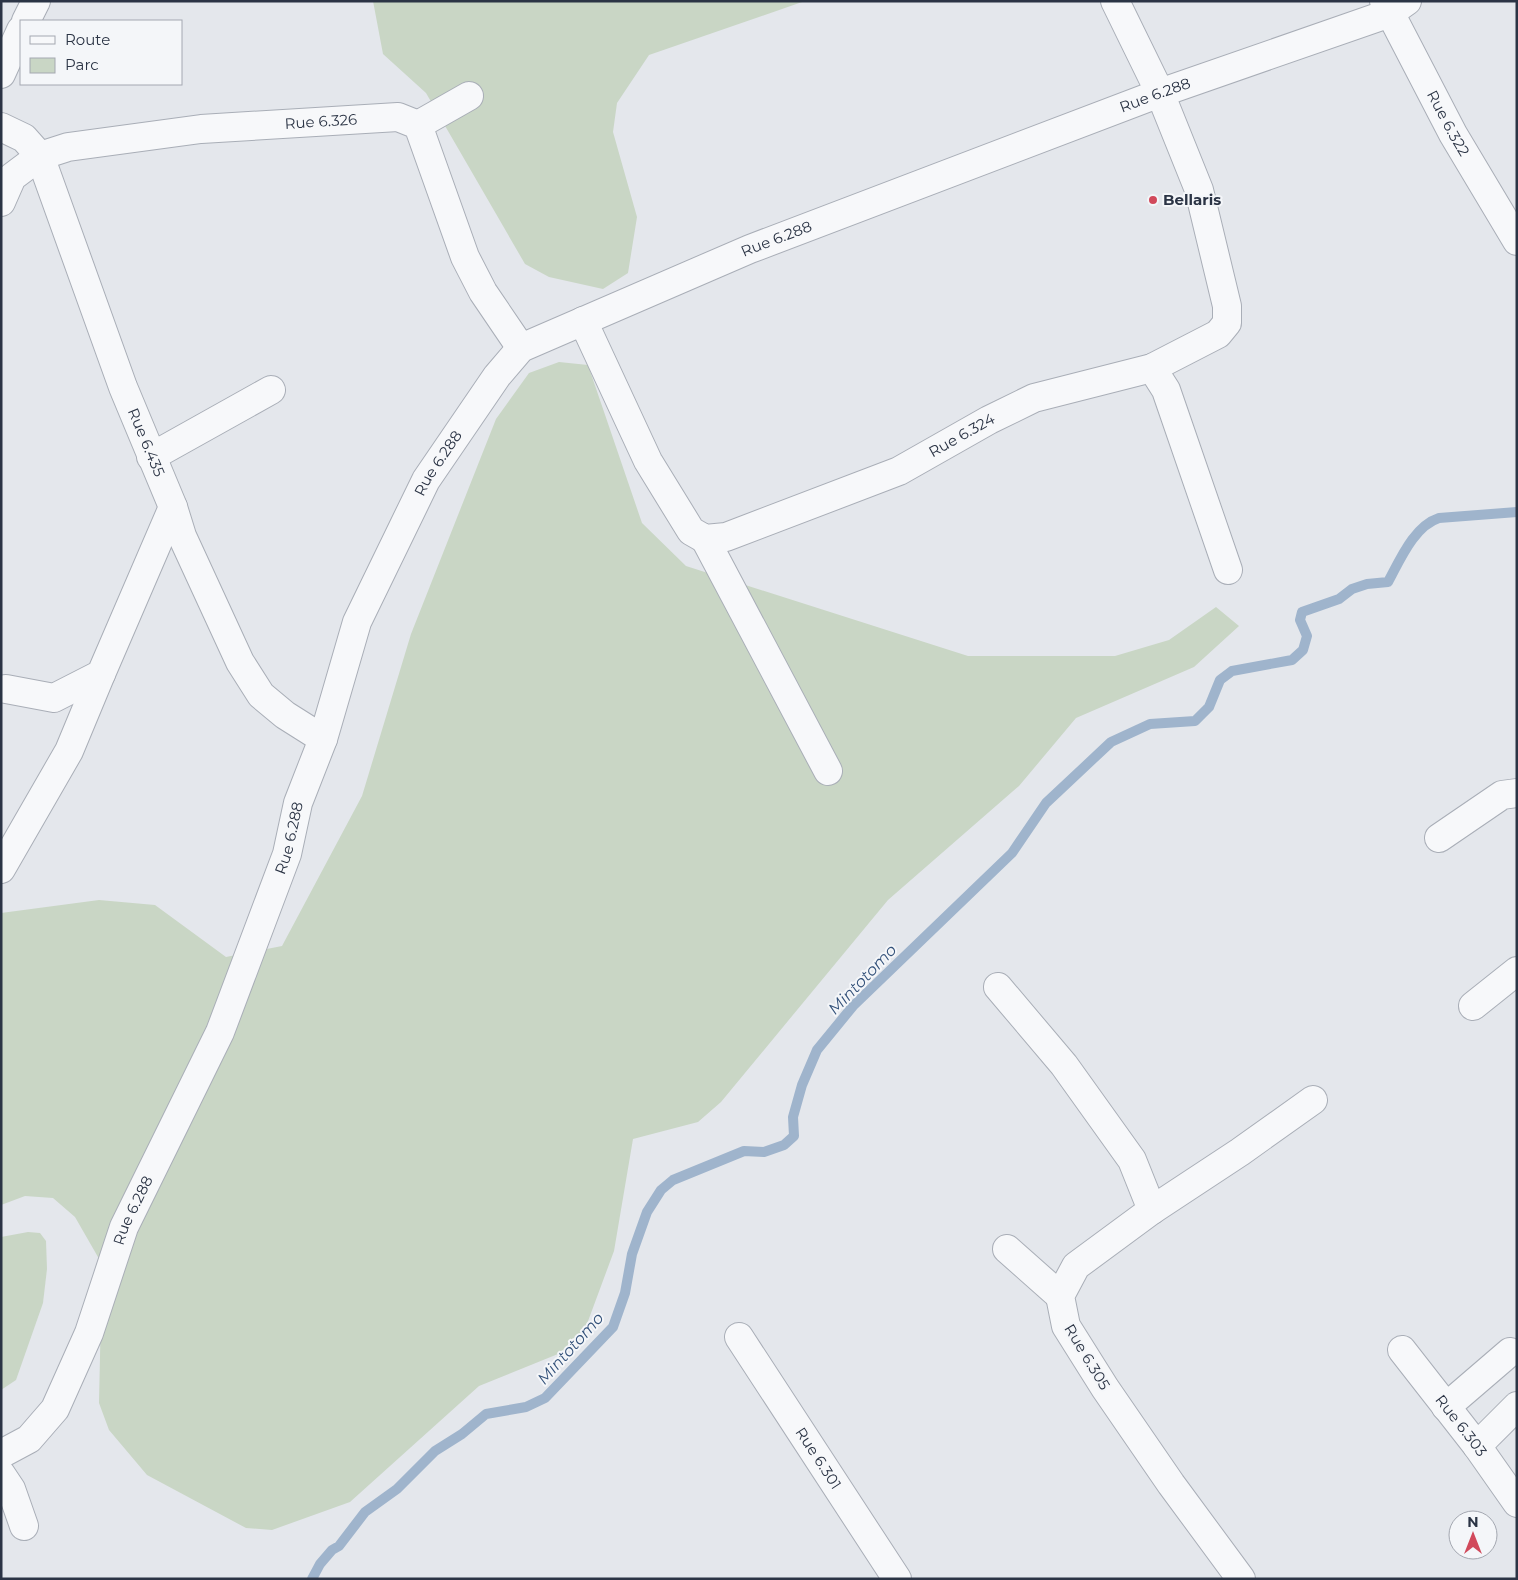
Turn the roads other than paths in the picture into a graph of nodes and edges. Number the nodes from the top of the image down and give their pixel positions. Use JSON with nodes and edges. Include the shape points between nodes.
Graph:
{"nodes":[{"id":1,"x":36,"y":1,"type":"edge"},
{"id":2,"x":1115,"y":1,"type":"edge"},
{"id":3,"x":1394,"y":5,"type":"edge"},
{"id":4,"x":26,"y":20,"type":"edge"},
{"id":5,"x":20,"y":32,"type":"edge"},
{"id":6,"x":1,"y":74,"type":"edge"},
{"id":7,"x":1160,"y":93,"type":"junction"},
{"id":8,"x":468,"y":96,"type":"dead end"},
{"id":9,"x":418,"y":125,"type":"junction"},
{"id":10,"x":1,"y":127,"type":"edge"},
{"id":11,"x":40,"y":156,"type":"junction"},
{"id":12,"x":7,"y":168,"type":"edge"},
{"id":13,"x":1,"y":202,"type":"edge"},
{"id":14,"x":1517,"y":241,"type":"edge"},
{"id":15,"x":583,"y":321,"type":"junction"},
{"id":16,"x":521,"y":348,"type":"junction"},
{"id":17,"x":1152,"y":368,"type":"junction"},
{"id":18,"x":271,"y":390,"type":"dead end"},
{"id":19,"x":152,"y":457,"type":"junction"},
{"id":20,"x":173,"y":507,"type":"junction"},
{"id":21,"x":705,"y":538,"type":"junction"},
{"id":22,"x":1228,"y":570,"type":"dead end"},
{"id":23,"x":102,"y":674,"type":"junction"},
{"id":24,"x":6,"y":689,"type":"dead end"},
{"id":25,"x":323,"y":739,"type":"junction"},
{"id":26,"x":828,"y":771,"type":"dead end"},
{"id":27,"x":1517,"y":793,"type":"edge"},
{"id":28,"x":1438,"y":838,"type":"dead end"},
{"id":29,"x":1,"y":869,"type":"edge"},
{"id":30,"x":1517,"y":971,"type":"edge"},
{"id":31,"x":998,"y":987,"type":"dead end"},
{"id":32,"x":1474,"y":1006,"type":"dead end"},
{"id":33,"x":1312,"y":1100,"type":"dead end"},
{"id":34,"x":1152,"y":1210,"type":"junction"},
{"id":35,"x":1007,"y":1249,"type":"dead end"},
{"id":36,"x":1060,"y":1296,"type":"junction"},
{"id":37,"x":739,"y":1337,"type":"dead end"},
{"id":38,"x":1402,"y":1350,"type":"dead end"},
{"id":39,"x":1510,"y":1352,"type":"dead end"},
{"id":40,"x":1517,"y":1406,"type":"edge"},
{"id":41,"x":1446,"y":1407,"type":"junction"},
{"id":42,"x":1477,"y":1446,"type":"junction"},
{"id":43,"x":1,"y":1454,"type":"edge"},
{"id":44,"x":1,"y":1474,"type":"edge"},
{"id":45,"x":1517,"y":1503,"type":"edge"},
{"id":46,"x":24,"y":1526,"type":"dead end"},
{"id":47,"x":897,"y":1579,"type":"edge"},
{"id":48,"x":1240,"y":1579,"type":"edge"}],
"edges":[{"from":1,"to":4,"type":"street"},
{"from":2,"to":7,"type":"street"},
{"from":3,"to":7,"type":"street","name":"Rue 6.288"},
{"from":3,"to":14,"type":"street","name":"Rue 6.322","via":[[1453,134]]},
{"from":5,"to":6,"type":"street"},
{"from":7,"to":15,"type":"street","name":"Rue 6.288","via":[[750,249]]},
{"from":7,"to":17,"type":"street","name":"Rue 6.324","via":[[1198,190],[1227,306],[1227,323],[1218,334]]},
{"from":8,"to":9,"type":"street"},
{"from":9,"to":11,"type":"street","name":"Rue 6.326","via":[[398,117],[201,129],[68,147]]},
{"from":9,"to":16,"type":"street","via":[[465,257],[483,292]]},
{"from":10,"to":11,"type":"street","name":"Rue 6.435","via":[[24,138]]},
{"from":11,"to":12,"type":"street","name":"Rue 6.326"},
{"from":11,"to":19,"type":"street","name":"Rue 6.435","via":[[123,387]]},
{"from":12,"to":13,"type":"street","name":"Rue 6.326"},
{"from":15,"to":16,"type":"street","name":"Rue 6.288"},
{"from":15,"to":21,"type":"street","via":[[648,461],[691,531]]},
{"from":16,"to":25,"type":"street","name":"Rue 6.288","via":[[497,376],[426,480],[357,622]]},
{"from":17,"to":21,"type":"street","name":"Rue 6.324","via":[[1034,398],[899,471],[726,538]]},
{"from":17,"to":22,"type":"street","via":[[1166,390]]},
{"from":18,"to":19,"type":"street"},
{"from":19,"to":20,"type":"street","name":"Rue 6.435"},
{"from":20,"to":23,"type":"street"},
{"from":20,"to":25,"type":"street","name":"Rue 6.435","via":[[190,553],[245,670],[261,695]]},
{"from":21,"to":26,"type":"street"},
{"from":23,"to":24,"type":"street","via":[[54,698]]},
{"from":23,"to":29,"type":"street","via":[[69,751]]},
{"from":25,"to":43,"type":"street","name":"Rue 6.288","via":[[298,803],[287,854],[220,1032],[124,1227],[89,1333],[55,1409],[29,1439]]},
{"from":27,"to":28,"type":"street","via":[[1502,795]]},
{"from":30,"to":32,"type":"street"},
{"from":31,"to":34,"type":"street","via":[[1064,1065],[1132,1160]]},
{"from":33,"to":34,"type":"street"},
{"from":34,"to":36,"type":"street","via":[[1076,1266]]},
{"from":35,"to":36,"type":"street"},
{"from":36,"to":48,"type":"street","name":"Rue 6.305","via":[[1066,1326],[1100,1380]]},
{"from":37,"to":47,"type":"street","name":"Rue 6.301"},
{"from":38,"to":41,"type":"street","name":"Rue 6.303"},
{"from":39,"to":41,"type":"street"},
{"from":40,"to":42,"type":"street"},
{"from":41,"to":42,"type":"street","name":"Rue 6.303"},
{"from":42,"to":45,"type":"street","name":"Rue 6.303"},
{"from":44,"to":46,"type":"street","via":[[11,1489]]}]}
